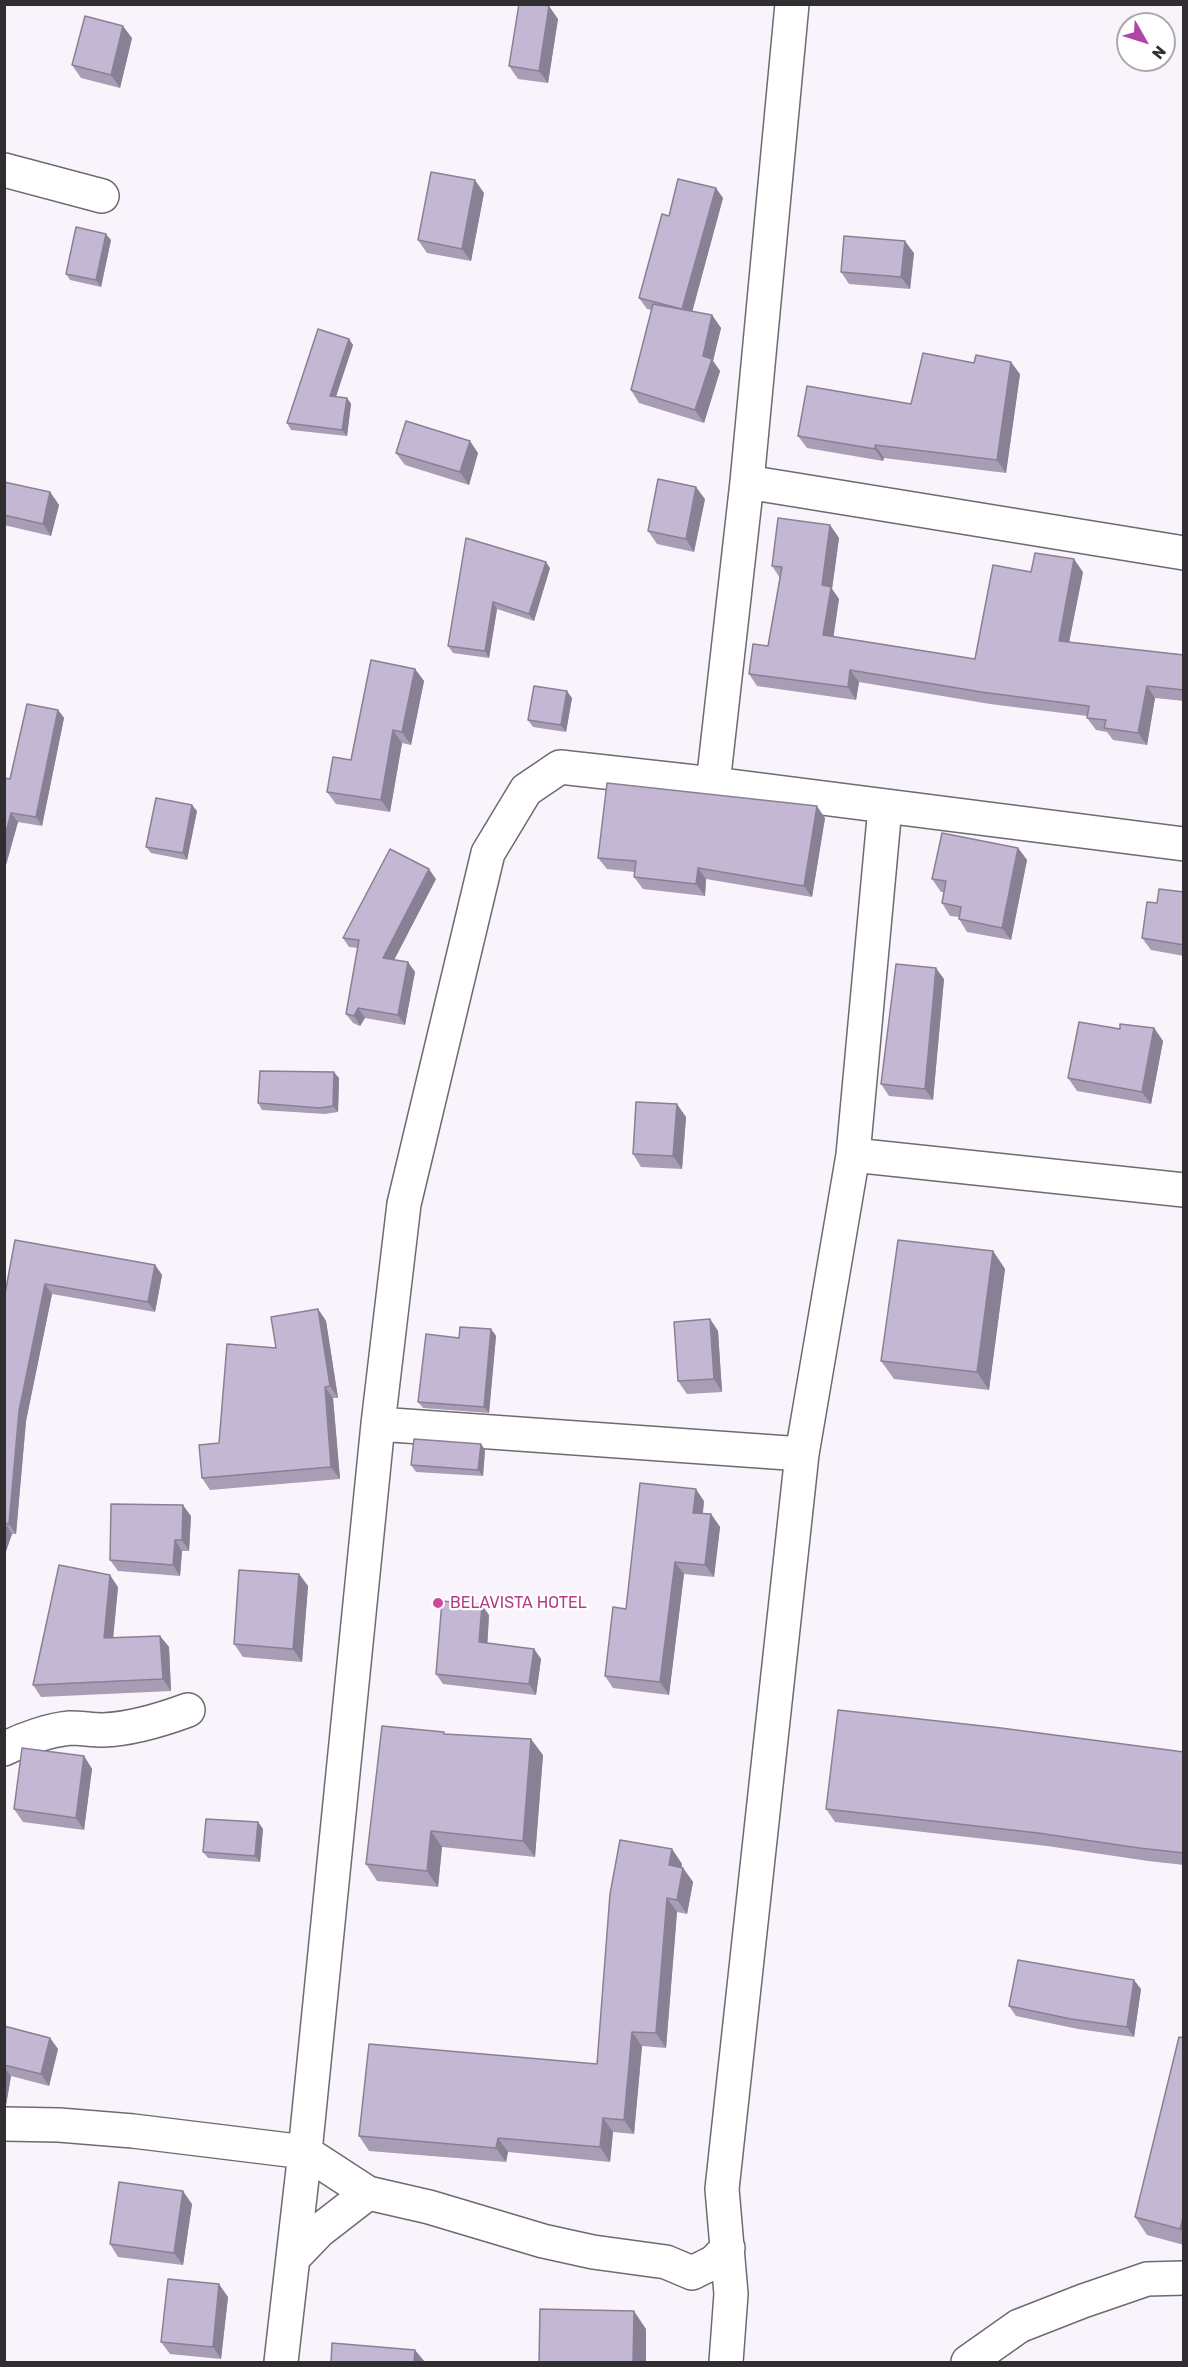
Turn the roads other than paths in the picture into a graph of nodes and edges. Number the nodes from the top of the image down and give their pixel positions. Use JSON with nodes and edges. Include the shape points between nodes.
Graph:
{"nodes":[{"id":1,"x":792,"y":4,"type":"edge"},
{"id":2,"x":4,"y":170,"type":"edge"},
{"id":3,"x":102,"y":196,"type":"dead end"},
{"id":4,"x":747,"y":482,"type":"junction"},
{"id":5,"x":1184,"y":553,"type":"edge"},
{"id":6,"x":713,"y":784,"type":"junction"},
{"id":7,"x":885,"y":807,"type":"junction"},
{"id":8,"x":1184,"y":844,"type":"edge"},
{"id":9,"x":853,"y":1155,"type":"junction"},
{"id":10,"x":1184,"y":1190,"type":"edge"},
{"id":11,"x":378,"y":1424,"type":"junction"},
{"id":12,"x":802,"y":1454,"type":"junction"},
{"id":13,"x":188,"y":1710,"type":"dead end"},
{"id":14,"x":4,"y":1749,"type":"edge"},
{"id":15,"x":4,"y":2124,"type":"edge"},
{"id":16,"x":305,"y":2152,"type":"junction"},
{"id":17,"x":368,"y":2193,"type":"junction"},
{"id":18,"x":728,"y":2248,"type":"junction"},
{"id":19,"x":293,"y":2258,"type":"junction"},
{"id":20,"x":692,"y":2272,"type":"junction"},
{"id":21,"x":1184,"y":2278,"type":"edge"},
{"id":22,"x":730,"y":2309,"type":"junction"},
{"id":23,"x":281,"y":2362,"type":"edge"},
{"id":24,"x":726,"y":2362,"type":"edge"},
{"id":25,"x":968,"y":2362,"type":"edge"}],
"edges":[{"from":1,"to":4,"type":"street"},
{"from":2,"to":3,"type":"street"},
{"from":4,"to":5,"type":"street"},
{"from":4,"to":6,"type":"street"},
{"from":6,"to":7,"type":"street"},
{"from":6,"to":11,"type":"street","via":[[560,767],[526,790],[488,853],[404,1204]]},
{"from":7,"to":8,"type":"street"},
{"from":7,"to":9,"type":"street"},
{"from":9,"to":10,"type":"street"},
{"from":9,"to":12,"type":"street"},
{"from":11,"to":12,"type":"street"},
{"from":11,"to":16,"type":"street"},
{"from":12,"to":18,"type":"street","via":[[723,2189]]},
{"from":13,"to":14,"type":"street","via":[[163,1720],[121,1728],[69,1728]]},
{"from":15,"to":16,"type":"street","via":[[133,2131]]},
{"from":16,"to":17,"type":"street"},
{"from":16,"to":19,"type":"street"},
{"from":17,"to":19,"type":"street","via":[[319,2231]]},
{"from":17,"to":20,"type":"street","via":[[543,2241],[666,2262]]},
{"from":18,"to":20,"type":"street","via":[[714,2262]]},
{"from":18,"to":22,"type":"street"},
{"from":19,"to":23,"type":"street"},
{"from":20,"to":22,"type":"street","via":[[718,2293]]},
{"from":21,"to":25,"type":"street","via":[[1147,2279],[1083,2301],[1019,2326]]},
{"from":22,"to":24,"type":"street"}]}
